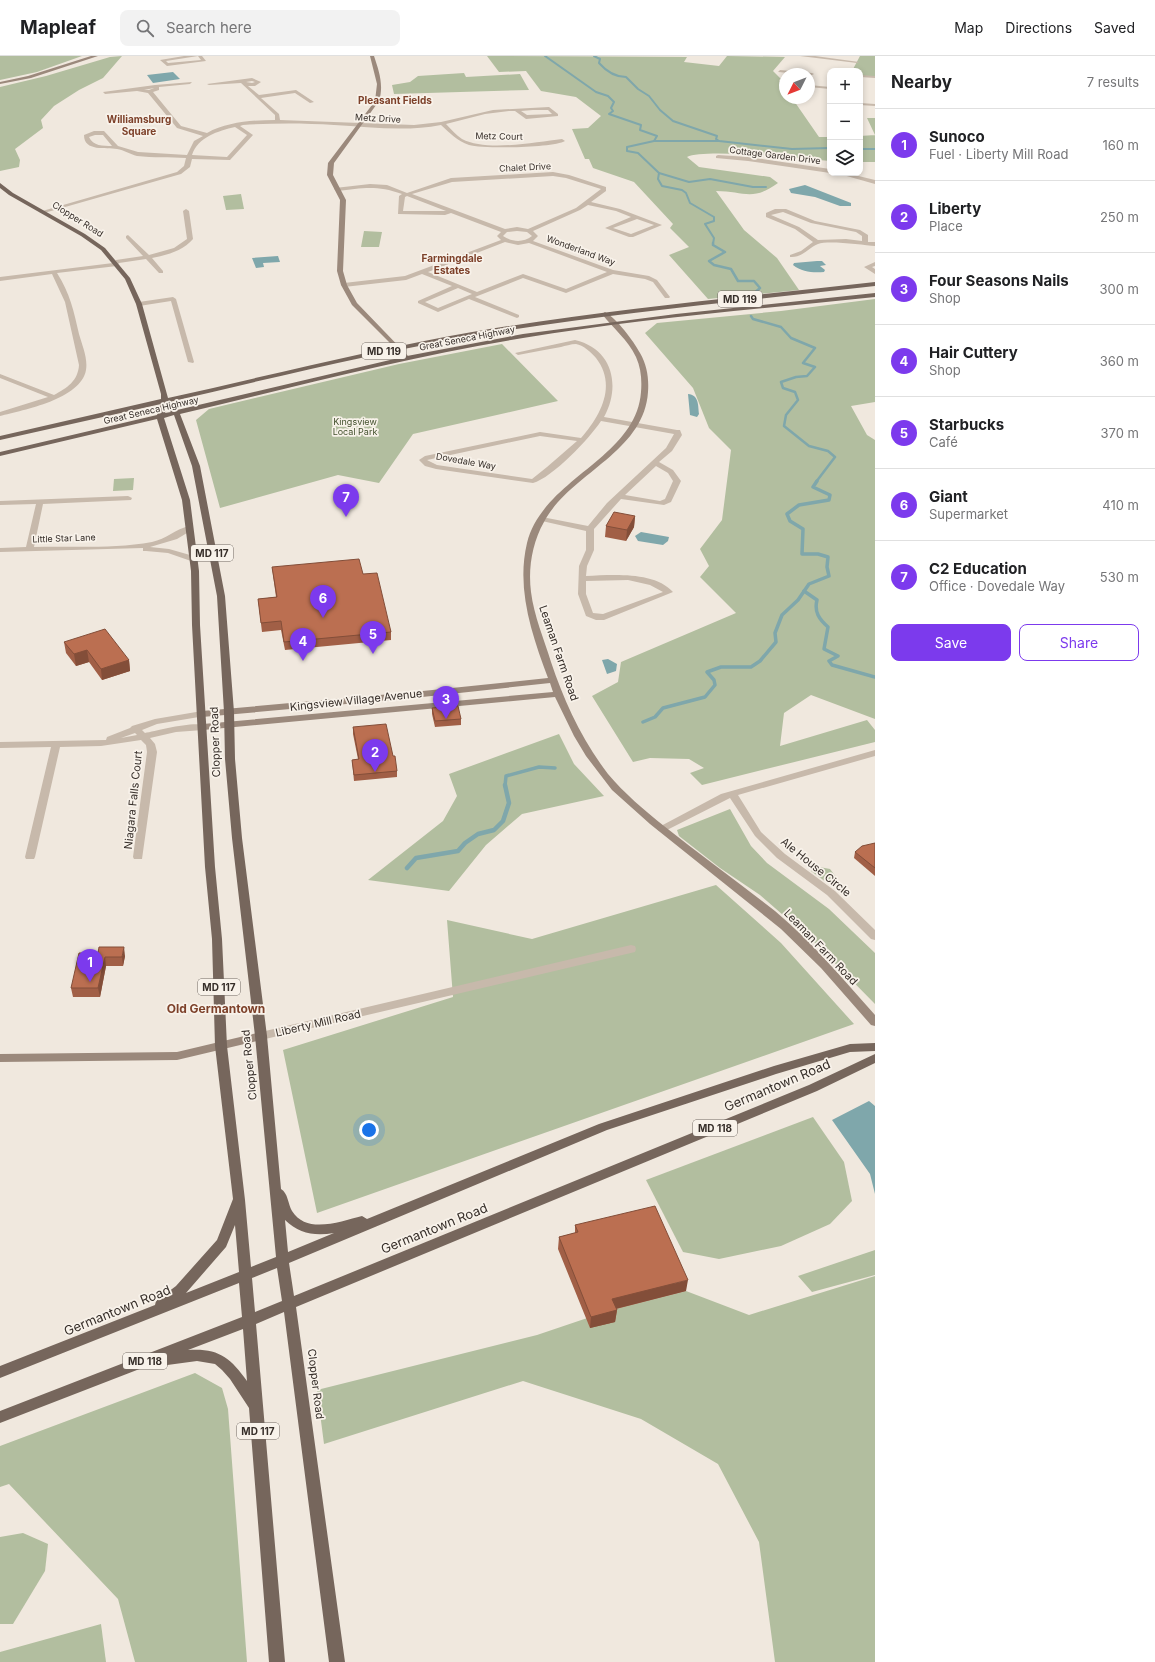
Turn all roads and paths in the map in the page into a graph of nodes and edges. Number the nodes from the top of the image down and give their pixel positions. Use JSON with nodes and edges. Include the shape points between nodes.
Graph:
{"nodes":[{"id":1,"x":96,"y":56,"type":"edge"},
{"id":2,"x":196,"y":56,"type":"edge"},
{"id":3,"x":200,"y":56,"type":"edge"},
{"id":4,"x":372,"y":56,"type":"edge"},
{"id":5,"x":802,"y":56,"type":"edge"},
{"id":6,"x":860,"y":56,"type":"edge"},
{"id":7,"x":822,"y":57,"type":"edge"},
{"id":8,"x":857,"y":62,"type":"junction"},
{"id":9,"x":817,"y":65,"type":"dead end"},
{"id":10,"x":854,"y":68,"type":"edge"},
{"id":11,"x":863,"y":76,"type":"edge"},
{"id":12,"x":875,"y":77,"type":"edge"},
{"id":13,"x":0,"y":83,"type":"edge"},
{"id":14,"x":190,"y":83,"type":"dead end"},
{"id":15,"x":209,"y":84,"type":"dead end"},
{"id":16,"x":156,"y":87,"type":"junction"},
{"id":17,"x":815,"y":87,"type":"edge"},
{"id":18,"x":827,"y":88,"type":"edge"},
{"id":19,"x":139,"y":89,"type":"junction"},
{"id":20,"x":150,"y":92,"type":"junction"},
{"id":21,"x":105,"y":94,"type":"dead end"},
{"id":22,"x":257,"y":96,"type":"junction"},
{"id":23,"x":312,"y":102,"type":"dead end"},
{"id":24,"x":863,"y":104,"type":"edge"},
{"id":25,"x":875,"y":105,"type":"edge"},
{"id":26,"x":517,"y":110,"type":"junction"},
{"id":27,"x":278,"y":121,"type":"junction"},
{"id":28,"x":443,"y":124,"type":"junction"},
{"id":29,"x":236,"y":125,"type":"junction"},
{"id":30,"x":358,"y":126,"type":"junction"},
{"id":31,"x":207,"y":134,"type":"junction"},
{"id":32,"x":562,"y":141,"type":"dead end"},
{"id":33,"x":116,"y":147,"type":"junction"},
{"id":34,"x":189,"y":156,"type":"junction"},
{"id":35,"x":718,"y":157,"type":"dead end"},
{"id":36,"x":827,"y":171,"type":"edge"},
{"id":37,"x":852,"y":176,"type":"edge"},
{"id":38,"x":874,"y":181,"type":"edge"},
{"id":39,"x":0,"y":185,"type":"edge"},
{"id":40,"x":337,"y":189,"type":"junction"},
{"id":41,"x":408,"y":194,"type":"junction"},
{"id":42,"x":588,"y":203,"type":"junction"},
{"id":43,"x":186,"y":211,"type":"dead end"},
{"id":44,"x":452,"y":211,"type":"junction"},
{"id":45,"x":42,"y":212,"type":"junction"},
{"id":46,"x":636,"y":216,"type":"junction"},
{"id":47,"x":505,"y":231,"type":"junction"},
{"id":48,"x":529,"y":231,"type":"junction"},
{"id":49,"x":128,"y":237,"type":"dead end"},
{"id":50,"x":505,"y":240,"type":"junction"},
{"id":51,"x":529,"y":241,"type":"junction"},
{"id":52,"x":817,"y":242,"type":"junction"},
{"id":53,"x":865,"y":243,"type":"junction"},
{"id":54,"x":875,"y":244,"type":"edge"},
{"id":55,"x":148,"y":256,"type":"junction"},
{"id":56,"x":792,"y":256,"type":"dead end"},
{"id":57,"x":115,"y":262,"type":"junction"},
{"id":58,"x":875,"y":264,"type":"edge"},
{"id":59,"x":160,"y":272,"type":"dead end"},
{"id":60,"x":423,"y":272,"type":"junction"},
{"id":61,"x":612,"y":272,"type":"junction"},
{"id":62,"x":875,"y":272,"type":"edge"},
{"id":63,"x":54,"y":273,"type":"junction"},
{"id":64,"x":0,"y":279,"type":"edge"},
{"id":65,"x":875,"y":284,"type":"edge"},
{"id":66,"x":344,"y":285,"type":"junction"},
{"id":67,"x":458,"y":286,"type":"junction"},
{"id":68,"x":477,"y":294,"type":"junction"},
{"id":69,"x":875,"y":295,"type":"edge"},
{"id":70,"x":469,"y":297,"type":"junction"},
{"id":71,"x":667,"y":297,"type":"dead end"},
{"id":72,"x":139,"y":304,"type":"junction"},
{"id":73,"x":605,"y":314,"type":"junction"},
{"id":74,"x":517,"y":316,"type":"dead end"},
{"id":75,"x":613,"y":323,"type":"junction"},
{"id":76,"x":397,"y":348,"type":"junction"},
{"id":77,"x":518,"y":353,"type":"dead end"},
{"id":78,"x":407,"y":358,"type":"junction"},
{"id":79,"x":191,"y":362,"type":"dead end"},
{"id":80,"x":0,"y":376,"type":"edge"},
{"id":81,"x":53,"y":397,"type":"junction"},
{"id":82,"x":165,"y":402,"type":"junction"},
{"id":83,"x":0,"y":414,"type":"edge"},
{"id":84,"x":177,"y":414,"type":"junction"},
{"id":85,"x":160,"y":417,"type":"junction"},
{"id":86,"x":600,"y":419,"type":"junction"},
{"id":87,"x":635,"y":425,"type":"junction"},
{"id":88,"x":0,"y":438,"type":"edge"},
{"id":89,"x":583,"y":440,"type":"junction"},
{"id":90,"x":0,"y":454,"type":"edge"},
{"id":91,"x":654,"y":463,"type":"junction"},
{"id":92,"x":619,"y":496,"type":"junction"},
{"id":93,"x":128,"y":498,"type":"dead end"},
{"id":94,"x":40,"y":501,"type":"junction"},
{"id":95,"x":0,"y":503,"type":"edge"},
{"id":96,"x":542,"y":519,"type":"junction"},
{"id":97,"x":189,"y":528,"type":"junction"},
{"id":98,"x":590,"y":529,"type":"junction"},
{"id":99,"x":128,"y":546,"type":"junction"},
{"id":100,"x":30,"y":549,"type":"junction"},
{"id":101,"x":0,"y":550,"type":"edge"},
{"id":102,"x":194,"y":559,"type":"junction"},
{"id":103,"x":582,"y":579,"type":"junction"},
{"id":104,"x":554,"y":680,"type":"junction"},
{"id":105,"x":559,"y":694,"type":"junction"},
{"id":106,"x":229,"y":712,"type":"junction"},
{"id":107,"x":202,"y":714,"type":"junction"},
{"id":108,"x":229,"y":725,"type":"junction"},
{"id":109,"x":203,"y":727,"type":"junction"},
{"id":110,"x":135,"y":728,"type":"junction"},
{"id":111,"x":144,"y":736,"type":"junction"},
{"id":112,"x":101,"y":743,"type":"junction"},
{"id":113,"x":56,"y":744,"type":"junction"},
{"id":114,"x":0,"y":745,"type":"edge"},
{"id":115,"x":875,"y":753,"type":"edge"},
{"id":116,"x":732,"y":794,"type":"junction"},
{"id":117,"x":662,"y":829,"type":"junction"},
{"id":118,"x":30,"y":857,"type":"dead end"},
{"id":119,"x":138,"y":857,"type":"dead end"},
{"id":120,"x":875,"y":936,"type":"edge"},
{"id":121,"x":631,"y":949,"type":"dead end"},
{"id":122,"x":875,"y":1022,"type":"edge"},
{"id":123,"x":261,"y":1036,"type":"junction"},
{"id":124,"x":221,"y":1046,"type":"junction"},
{"id":125,"x":875,"y":1047,"type":"edge"},
{"id":126,"x":0,"y":1058,"type":"edge"},
{"id":127,"x":875,"y":1058,"type":"edge"},
{"id":128,"x":275,"y":1184,"type":"junction"},
{"id":129,"x":239,"y":1200,"type":"junction"},
{"id":130,"x":393,"y":1213,"type":"junction"},
{"id":131,"x":282,"y":1259,"type":"junction"},
{"id":132,"x":244,"y":1276,"type":"junction"},
{"id":133,"x":290,"y":1304,"type":"junction"},
{"id":134,"x":151,"y":1313,"type":"junction"},
{"id":135,"x":248,"y":1321,"type":"junction"},
{"id":136,"x":142,"y":1363,"type":"junction"},
{"id":137,"x":0,"y":1372,"type":"edge"},
{"id":138,"x":256,"y":1406,"type":"junction"},
{"id":139,"x":0,"y":1417,"type":"edge"},
{"id":140,"x":277,"y":1662,"type":"edge"},
{"id":141,"x":337,"y":1662,"type":"edge"}],
"edges":[{"from":1,"to":13,"type":"street","via":[[29,77]]},
{"from":2,"to":3,"type":"street","via":[[162,60],[167,65],[204,61]]},
{"from":4,"to":30,"type":"street","via":[[381,90],[377,101]]},
{"from":5,"to":7,"type":"street"},
{"from":6,"to":8,"type":"street"},
{"from":7,"to":8,"type":"street"},
{"from":7,"to":9,"type":"street"},
{"from":8,"to":10,"type":"street"},
{"from":11,"to":12,"type":"street"},
{"from":14,"to":16,"type":"street"},
{"from":15,"to":22,"type":"street","via":[[245,83]]},
{"from":16,"to":19,"type":"street","via":[[147,86]]},
{"from":16,"to":20,"type":"street","via":[[156,90]]},
{"from":17,"to":18,"type":"street"},
{"from":19,"to":20,"type":"street"},
{"from":19,"to":21,"type":"street"},
{"from":20,"to":31,"type":"street","via":[[179,127]]},
{"from":22,"to":23,"type":"street","via":[[296,91]]},
{"from":22,"to":27,"type":"street","via":[[277,115]]},
{"from":24,"to":25,"type":"street"},
{"from":26,"to":26,"type":"street","name":"Metz Drive","via":[[549,108],[556,115],[526,117]]},
{"from":26,"to":28,"type":"street","name":"Metz Drive","via":[[486,113]]},
{"from":27,"to":29,"type":"street","name":"Metz Drive"},
{"from":27,"to":30,"type":"street","name":"Metz Drive"},
{"from":28,"to":30,"type":"street","name":"Metz Drive","via":[[401,128]]},
{"from":28,"to":32,"type":"street","name":"Metz Court","via":[[461,140],[476,145]]},
{"from":29,"to":31,"type":"street","name":"Metz Drive"},
{"from":29,"to":34,"type":"street","via":[[250,135],[228,159]]},
{"from":30,"to":40,"type":"street","via":[[331,163],[330,175]]},
{"from":31,"to":34,"type":"street","name":"Metz Drive","via":[[196,143]]},
{"from":33,"to":33,"type":"street","via":[[104,134],[94,133],[86,136],[94,146]]},
{"from":33,"to":34,"type":"street","via":[[138,154]]},
{"from":34,"to":45,"type":"street","name":"Metz Drive","via":[[187,167],[178,173]]},
{"from":35,"to":36,"type":"street","name":"Cottage Garden Drive"},
{"from":37,"to":38,"type":"street"},
{"from":39,"to":45,"type":"main road","name":"Clopper Road"},
{"from":40,"to":41,"type":"street","via":[[380,186]]},
{"from":40,"to":66,"type":"street","via":[[343,200],[340,271]]},
{"from":41,"to":42,"type":"street","name":"Chalet Drive","via":[[451,180],[554,174],[604,188]]},
{"from":41,"to":44,"type":"street"},
{"from":41,"to":44,"type":"street","via":[[402,196],[400,213]]},
{"from":42,"to":46,"type":"street"},
{"from":42,"to":48,"type":"street","name":"Chalet Drive"},
{"from":43,"to":55,"type":"street","via":[[190,239],[186,244],[176,250]]},
{"from":44,"to":47,"type":"street"},
{"from":45,"to":57,"type":"main road","name":"Clopper Road","via":[[83,235],[103,249]]},
{"from":46,"to":46,"type":"street","via":[[622,222],[608,228],[631,236],[659,225]]},
{"from":47,"to":48,"type":"street"},
{"from":47,"to":50,"type":"street","via":[[500,235]]},
{"from":48,"to":51,"type":"street","via":[[535,236]]},
{"from":49,"to":55,"type":"street"},
{"from":50,"to":51,"type":"street","via":[[518,243]]},
{"from":50,"to":60,"type":"street"},
{"from":51,"to":61,"type":"street","name":"Wonderland Way"},
{"from":52,"to":53,"type":"street"},
{"from":52,"to":53,"type":"street","via":[[797,228],[768,214],[775,210],[784,210],[814,222],[858,231],[866,235]]},
{"from":52,"to":56,"type":"street"},
{"from":53,"to":54,"type":"street"},
{"from":55,"to":57,"type":"street"},
{"from":55,"to":59,"type":"street"},
{"from":57,"to":63,"type":"street"},
{"from":57,"to":72,"type":"main road","name":"Clopper Road","via":[[128,279]]},
{"from":58,"to":62,"type":"street","via":[[867,267]]},
{"from":60,"to":66,"type":"street","via":[[390,281]]},
{"from":60,"to":67,"type":"street"},
{"from":61,"to":68,"type":"street","via":[[566,291],[523,276]]},
{"from":61,"to":71,"type":"street","name":"Wonderland Way","via":[[647,277],[655,281]]},
{"from":63,"to":64,"type":"street"},
{"from":63,"to":81,"type":"street","via":[[69,299],[82,368],[76,383]]},
{"from":65,"to":73,"type":"main road","name":"Great Seneca Highway","number":"MD 119"},
{"from":66,"to":76,"type":"street","via":[[354,304]]},
{"from":67,"to":68,"type":"street"},
{"from":67,"to":70,"type":"street","via":[[420,302],[438,310]]},
{"from":68,"to":70,"type":"street"},
{"from":69,"to":75,"type":"main road","name":"Great Seneca Highway","number":"MD 119"},
{"from":70,"to":74,"type":"street"},
{"from":72,"to":79,"type":"street","via":[[172,299]]},
{"from":72,"to":82,"type":"main road","name":"Clopper Road"},
{"from":73,"to":75,"type":"street","name":"Leaman Farm Road"},
{"from":73,"to":76,"type":"main road","name":"Great Seneca Highway","number":"MD 119"},
{"from":75,"to":78,"type":"main road","name":"Great Seneca Highway","number":"MD 119","via":[[523,336]]},
{"from":75,"to":87,"type":"street","name":"Leaman Farm Road","via":[[632,345],[642,363],[645,394]]},
{"from":76,"to":78,"type":"street"},
{"from":76,"to":82,"type":"main road","name":"Great Seneca Highway","number":"MD 119"},
{"from":77,"to":86,"type":"street","name":"Dovedale Way","via":[[575,342],[592,349],[608,372],[612,387]]},
{"from":78,"to":84,"type":"main road","name":"Great Seneca Highway","number":"MD 119"},
{"from":80,"to":81,"type":"street"},
{"from":81,"to":83,"type":"street"},
{"from":82,"to":84,"type":"main road","name":"Clopper Road","number":"MD 117"},
{"from":82,"to":85,"type":"main road"},
{"from":82,"to":88,"type":"main road","name":"Great Seneca Highway","number":"MD 119"},
{"from":84,"to":85,"type":"main road","name":"Great Seneca Highway","number":"MD 119"},
{"from":84,"to":106,"type":"main road","name":"Clopper Road","number":"MD 117","via":[[196,466],[221,596]]},
{"from":85,"to":90,"type":"main road","name":"Great Seneca Highway","number":"MD 119"},
{"from":85,"to":97,"type":"main road","name":"Clopper Road","number":"MD 117","via":[[186,500]]},
{"from":86,"to":87,"type":"street"},
{"from":86,"to":89,"type":"street","name":"Dovedale Way"},
{"from":87,"to":91,"type":"street","via":[[677,432],[678,435],[669,449]]},
{"from":87,"to":96,"type":"street","name":"Leaman Farm Road","via":[[611,450],[570,485]]},
{"from":89,"to":89,"type":"street","name":"Dovedale Way","via":[[533,482],[436,467],[423,460],[527,436],[554,434]]},
{"from":91,"to":92,"type":"street"},
{"from":91,"to":92,"type":"street","via":[[666,467],[677,481],[668,500],[661,503]]},
{"from":92,"to":98,"type":"street"},
{"from":93,"to":94,"type":"street"},
{"from":94,"to":95,"type":"street"},
{"from":94,"to":100,"type":"street"},
{"from":96,"to":98,"type":"street"},
{"from":96,"to":104,"type":"street","name":"Leaman Farm Road","via":[[528,545],[526,573],[528,595]]},
{"from":97,"to":99,"type":"street","name":"Little Star Lane","via":[[174,538],[155,544]]},
{"from":97,"to":102,"type":"main road","name":"Clopper Road","number":"MD 117"},
{"from":98,"to":103,"type":"street","via":[[590,550],[583,566]]},
{"from":99,"to":100,"type":"street","name":"Little Star Lane"},
{"from":99,"to":102,"type":"street","name":"Little Star Lane","via":[[169,551]]},
{"from":100,"to":101,"type":"street","name":"Little Star Lane"},
{"from":102,"to":107,"type":"main road","name":"Clopper Road","number":"MD 117"},
{"from":103,"to":103,"type":"street","via":[[582,594],[589,614],[596,617],[604,617],[669,592],[646,579]]},
{"from":104,"to":105,"type":"street","name":"Leaman Farm Road"},
{"from":104,"to":106,"type":"street","name":"Kingsview Village Avenue"},
{"from":105,"to":108,"type":"street","name":"Kingsview Village Avenue","via":[[409,706]]},
{"from":105,"to":117,"type":"street","name":"Leaman Farm Road","via":[[572,724],[604,777],[621,795]]},
{"from":106,"to":107,"type":"street","name":"Kingsview Village Avenue"},
{"from":106,"to":108,"type":"main road","name":"Clopper Road","number":"MD 117"},
{"from":107,"to":109,"type":"main road","name":"Clopper Road","number":"MD 117"},
{"from":107,"to":110,"type":"street","via":[[170,718]]},
{"from":108,"to":109,"type":"street","name":"Kingsview Village Avenue"},
{"from":108,"to":123,"type":"main road","name":"Clopper Road","number":"MD 117","via":[[237,838]]},
{"from":109,"to":111,"type":"street","via":[[176,729]]},
{"from":109,"to":124,"type":"main road","name":"Clopper Road","number":"MD 117","via":[[210,867],[217,939]]},
{"from":110,"to":111,"type":"street","name":"Niagara Falls Court"},
{"from":110,"to":112,"type":"street"},
{"from":111,"to":112,"type":"street"},
{"from":111,"to":119,"type":"street","name":"Niagara Falls Court","via":[[152,752]]},
{"from":112,"to":113,"type":"street"},
{"from":113,"to":114,"type":"street"},
{"from":113,"to":118,"type":"street"},
{"from":115,"to":116,"type":"street"},
{"from":116,"to":117,"type":"street"},
{"from":116,"to":120,"type":"street","name":"Ale House Circle","via":[[758,834],[781,856],[831,893]]},
{"from":117,"to":122,"type":"street","name":"Leaman Farm Road","via":[[772,915]]},
{"from":121,"to":123,"type":"street","name":"Liberty Mill Road"},
{"from":123,"to":124,"type":"street","name":"Liberty Mill Road"},
{"from":123,"to":128,"type":"main road","name":"Clopper Road","number":"MD 117"},
{"from":124,"to":126,"type":"street","name":"Liberty Mill Road","via":[[177,1056]]},
{"from":124,"to":129,"type":"main road","name":"Clopper Road","number":"MD 117"},
{"from":125,"to":130,"type":"main road","name":"Germantown Road","via":[[850,1048],[774,1070],[603,1127]]},
{"from":127,"to":133,"type":"main road","name":"Germantown Road","number":"MD 118","via":[[813,1088]]},
{"from":128,"to":130,"type":"main road","via":[[289,1216],[301,1227],[322,1230]]},
{"from":128,"to":131,"type":"main road","name":"Clopper Road","number":"MD 117"},
{"from":129,"to":132,"type":"main road","name":"Clopper Road","number":"MD 117"},
{"from":129,"to":134,"type":"main road","via":[[222,1243],[181,1290]]},
{"from":130,"to":131,"type":"main road","name":"Germantown Road"},
{"from":131,"to":132,"type":"main road","name":"Germantown Road"},
{"from":131,"to":133,"type":"main road","name":"Clopper Road","number":"MD 117"},
{"from":132,"to":134,"type":"main road","name":"Germantown Road"},
{"from":132,"to":135,"type":"main road","name":"Clopper Road","number":"MD 117"},
{"from":133,"to":135,"type":"main road","name":"Germantown Road","number":"MD 118"},
{"from":133,"to":141,"type":"main road","name":"Clopper Road","number":"MD 117"},
{"from":134,"to":137,"type":"main road","name":"Germantown Road"},
{"from":135,"to":136,"type":"main road","name":"Germantown Road","number":"MD 118"},
{"from":135,"to":138,"type":"main road","name":"Clopper Road","number":"MD 117"},
{"from":136,"to":138,"type":"main road","via":[[196,1354],[217,1357],[232,1368]]},
{"from":136,"to":139,"type":"main road","name":"Germantown Road","number":"MD 118"},
{"from":138,"to":140,"type":"main road","name":"Clopper Road","number":"MD 117"}]}
